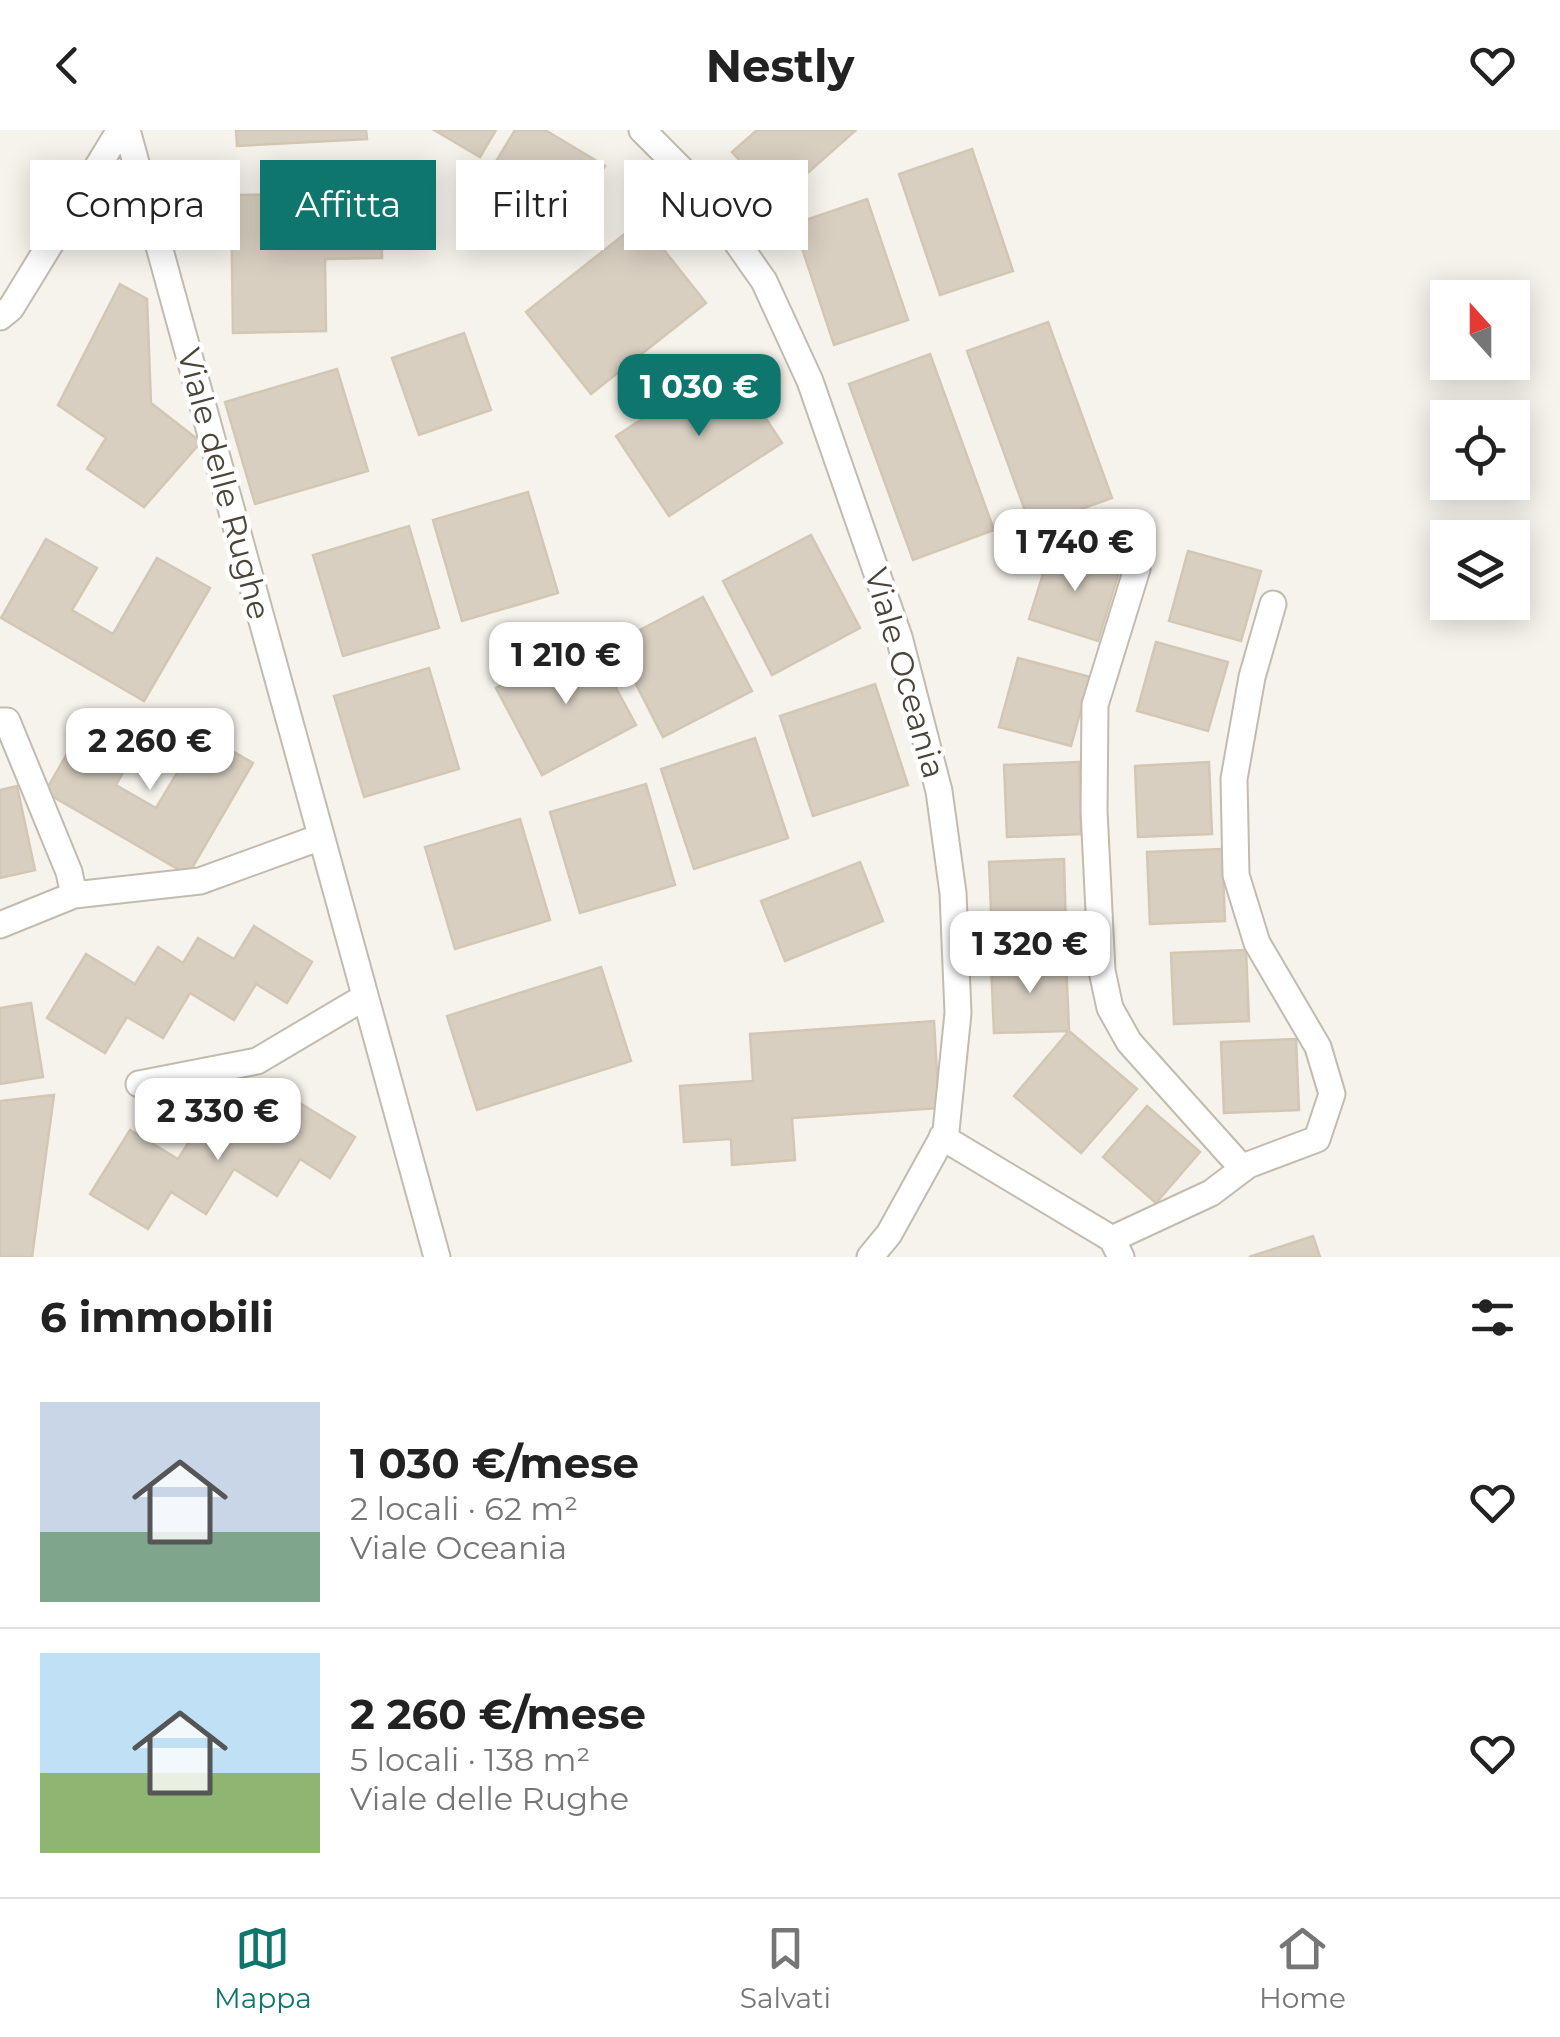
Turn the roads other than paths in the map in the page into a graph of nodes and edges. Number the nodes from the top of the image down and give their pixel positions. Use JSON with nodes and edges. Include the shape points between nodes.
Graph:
{"nodes":[{"id":1,"x":124,"y":130,"type":"edge"},
{"id":2,"x":642,"y":130,"type":"edge"},
{"id":3,"x":0,"y":317,"type":"edge"},
{"id":4,"x":1137,"y":569,"type":"dead end"},
{"id":5,"x":1273,"y":604,"type":"dead end"},
{"id":6,"x":0,"y":721,"type":"edge"},
{"id":7,"x":321,"y":837,"type":"junction"},
{"id":8,"x":74,"y":896,"type":"junction"},
{"id":9,"x":0,"y":925,"type":"edge"},
{"id":10,"x":365,"y":998,"type":"junction"},
{"id":11,"x":139,"y":1084,"type":"dead end"},
{"id":12,"x":942,"y":1137,"type":"junction"},
{"id":13,"x":1243,"y":1169,"type":"junction"},
{"id":14,"x":1116,"y":1248,"type":"edge"},
{"id":15,"x":437,"y":1257,"type":"edge"},
{"id":16,"x":870,"y":1257,"type":"edge"}],
"edges":[{"from":1,"to":3,"type":"street"},
{"from":1,"to":7,"type":"street","name":"Viale delle Rughe"},
{"from":2,"to":12,"type":"street","name":"Viale Oceania","via":[[695,184],[764,281],[810,381],[899,638],[939,791],[953,893],[958,1013]]},
{"from":4,"to":13,"type":"street","via":[[1095,704],[1102,972],[1110,1008],[1129,1042]]},
{"from":5,"to":13,"type":"street","via":[[1234,779],[1236,875],[1257,943],[1318,1047],[1332,1094],[1317,1139]]},
{"from":6,"to":8,"type":"street","via":[[7,722]]},
{"from":7,"to":8,"type":"street","via":[[200,881]]},
{"from":7,"to":10,"type":"street","name":"Viale delle Rughe"},
{"from":8,"to":9,"type":"street"},
{"from":10,"to":11,"type":"street","via":[[258,1061]]},
{"from":10,"to":15,"type":"street","name":"Viale delle Rughe"},
{"from":12,"to":14,"type":"street"},
{"from":12,"to":16,"type":"street","name":"Viale Oceania"},
{"from":13,"to":14,"type":"street"}]}
